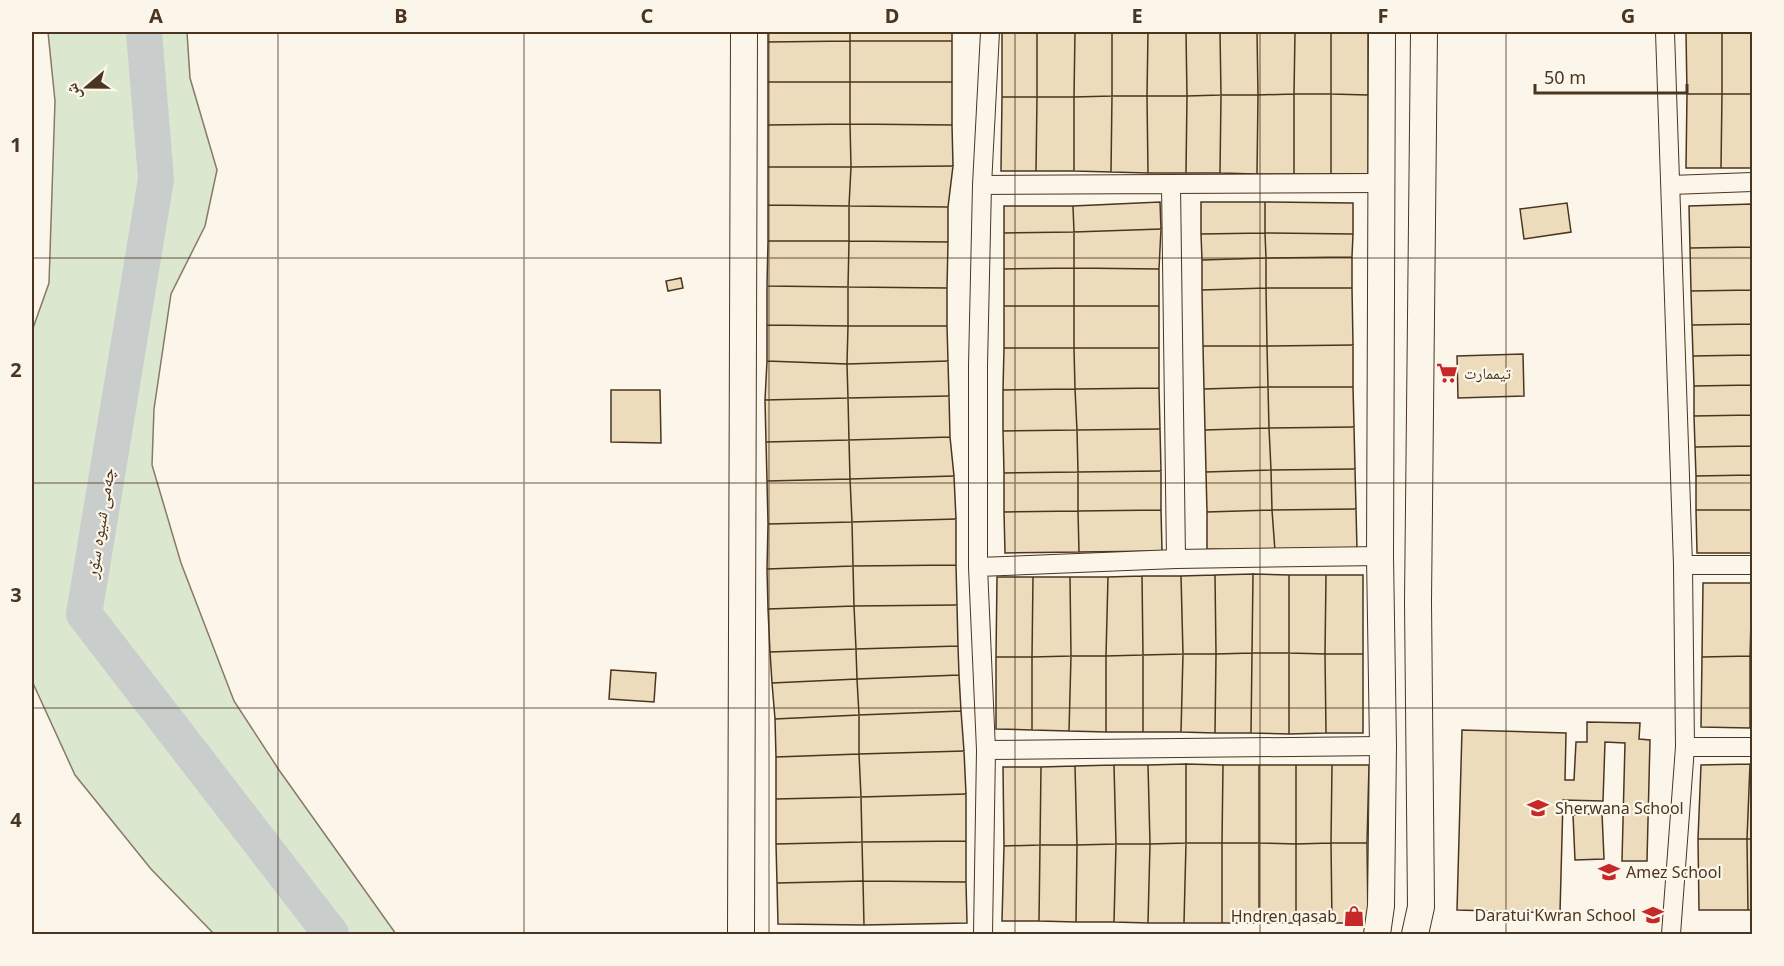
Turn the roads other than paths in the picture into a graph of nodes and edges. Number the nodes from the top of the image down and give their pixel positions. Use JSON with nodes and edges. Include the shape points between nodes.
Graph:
{"nodes":[{"id":1,"x":744,"y":32,"type":"edge"},
{"id":2,"x":990,"y":32,"type":"edge"},
{"id":3,"x":1382,"y":32,"type":"edge"},
{"id":4,"x":1424,"y":32,"type":"edge"},
{"id":5,"x":1665,"y":32,"type":"edge"},
{"id":6,"x":1752,"y":182,"type":"edge"},
{"id":7,"x":1381,"y":183,"type":"junction"},
{"id":8,"x":982,"y":185,"type":"junction"},
{"id":9,"x":1171,"y":185,"type":"junction"},
{"id":10,"x":1671,"y":185,"type":"junction"},
{"id":11,"x":1380,"y":556,"type":"junction"},
{"id":12,"x":1176,"y":559,"type":"junction"},
{"id":13,"x":1683,"y":565,"type":"junction"},
{"id":14,"x":1752,"y":565,"type":"edge"},
{"id":15,"x":978,"y":567,"type":"junction"},
{"id":16,"x":1383,"y":746,"type":"junction"},
{"id":17,"x":1685,"y":747,"type":"junction"},
{"id":18,"x":1752,"y":747,"type":"edge"},
{"id":19,"x":986,"y":750,"type":"junction"},
{"id":20,"x":741,"y":934,"type":"edge"},
{"id":21,"x":983,"y":934,"type":"edge"},
{"id":22,"x":1377,"y":934,"type":"edge"},
{"id":23,"x":1416,"y":934,"type":"edge"},
{"id":24,"x":1671,"y":934,"type":"edge"}],
"edges":[{"from":1,"to":20,"type":"main road"},
{"from":2,"to":8,"type":"street"},
{"from":3,"to":7,"type":"main road"},
{"from":4,"to":23,"type":"main road","via":[[1418,602],[1421,907]]},
{"from":5,"to":10,"type":"street"},
{"from":6,"to":10,"type":"street"},
{"from":7,"to":9,"type":"street"},
{"from":7,"to":11,"type":"main road"},
{"from":8,"to":9,"type":"street"},
{"from":8,"to":15,"type":"street"},
{"from":9,"to":12,"type":"street"},
{"from":10,"to":13,"type":"street"},
{"from":11,"to":12,"type":"street"},
{"from":11,"to":16,"type":"main road"},
{"from":12,"to":15,"type":"street"},
{"from":13,"to":14,"type":"street"},
{"from":13,"to":17,"type":"street"},
{"from":15,"to":19,"type":"street"},
{"from":16,"to":19,"type":"street"},
{"from":16,"to":22,"type":"main road","via":[[1381,906]]},
{"from":17,"to":18,"type":"street"},
{"from":17,"to":24,"type":"street"},
{"from":19,"to":21,"type":"street"}]}
